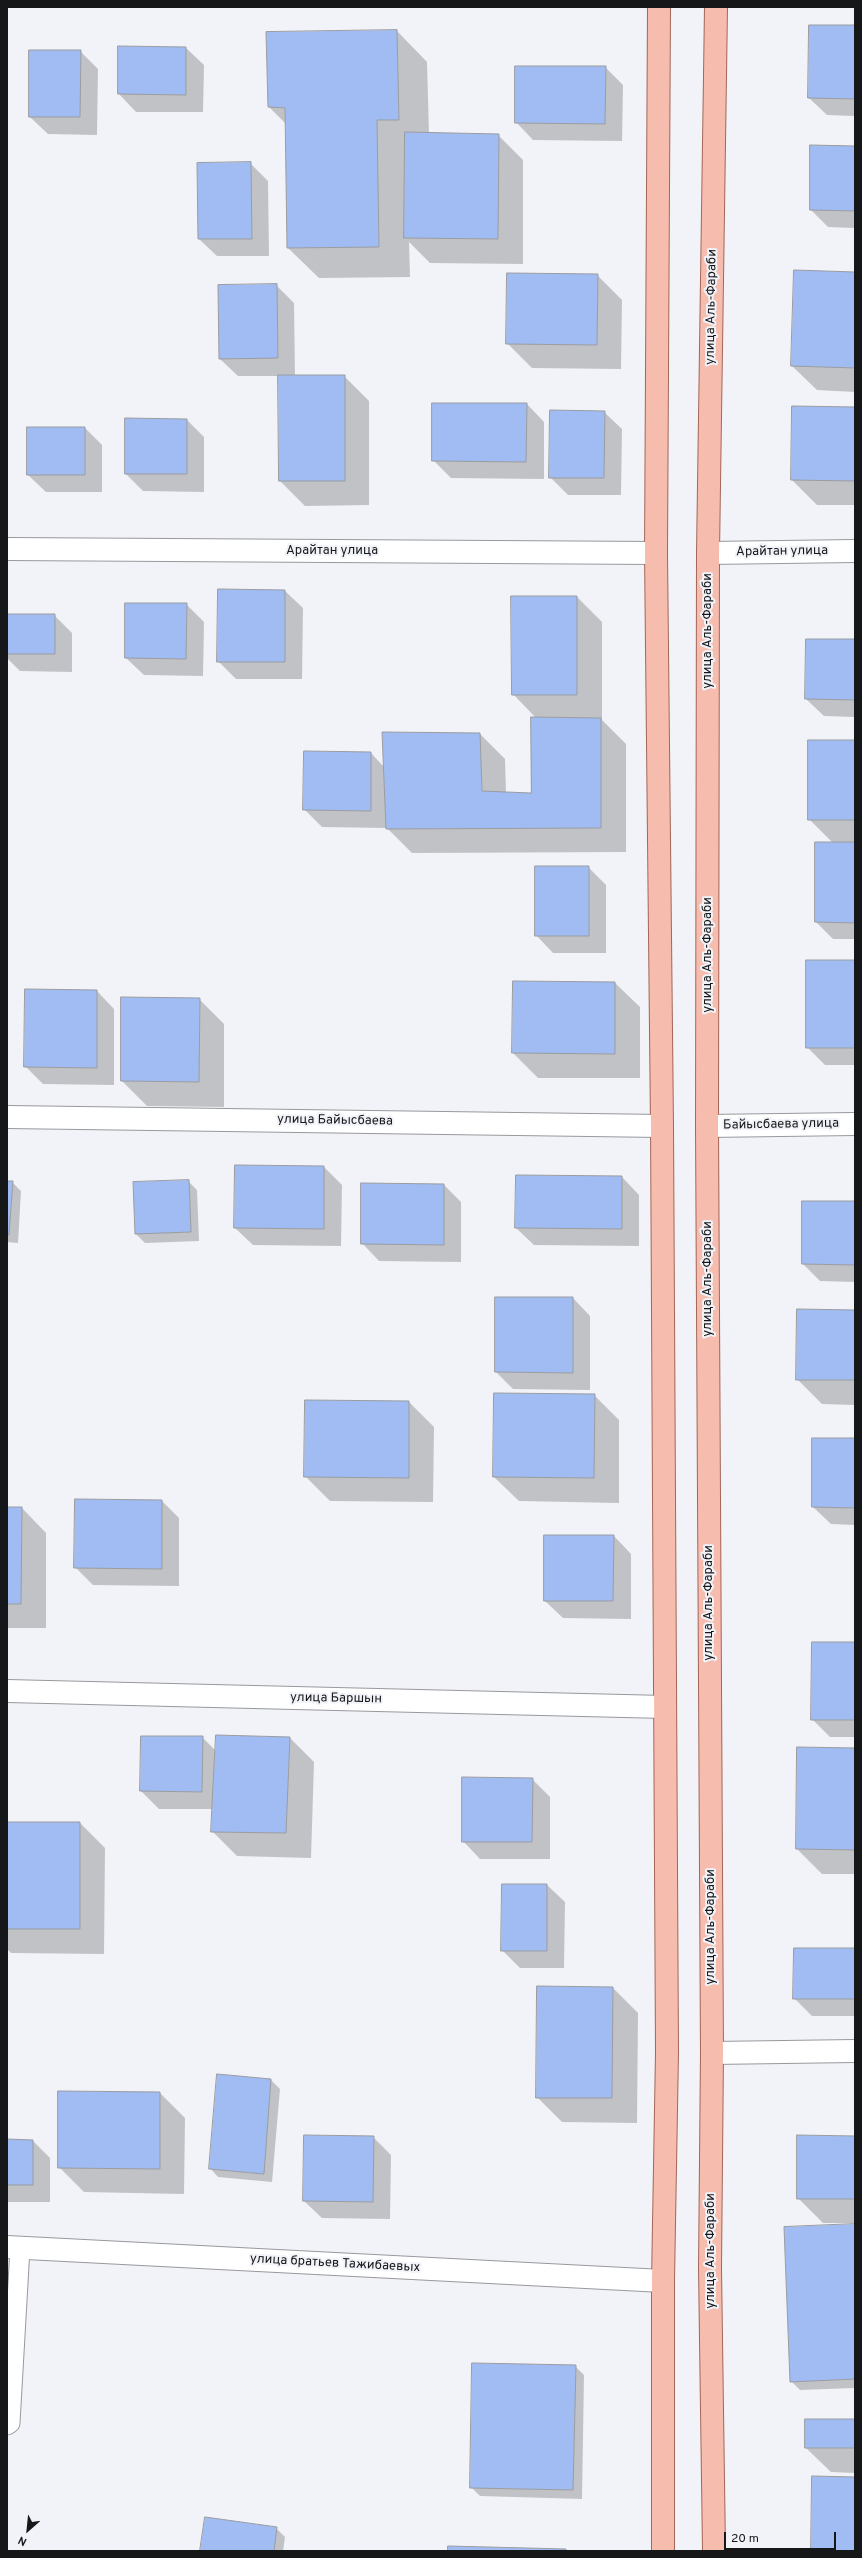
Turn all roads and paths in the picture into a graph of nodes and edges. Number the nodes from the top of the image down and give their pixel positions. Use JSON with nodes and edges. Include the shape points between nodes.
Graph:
{"nodes":[{"id":1,"x":659,"y":7,"type":"edge"},
{"id":2,"x":716,"y":7,"type":"edge"},
{"id":3,"x":7,"y":549,"type":"edge"},
{"id":4,"x":855,"y":551,"type":"edge"},
{"id":5,"x":656,"y":553,"type":"junction"},
{"id":6,"x":708,"y":553,"type":"junction"},
{"id":7,"x":7,"y":1117,"type":"edge"},
{"id":8,"x":855,"y":1124,"type":"edge"},
{"id":9,"x":662,"y":1126,"type":"junction"},
{"id":10,"x":707,"y":1126,"type":"junction"},
{"id":11,"x":7,"y":1691,"type":"edge"},
{"id":12,"x":665,"y":1707,"type":"junction"},
{"id":13,"x":855,"y":2051,"type":"edge"},
{"id":14,"x":712,"y":2053,"type":"junction"},
{"id":15,"x":14,"y":2248,"type":"edge"},
{"id":16,"x":663,"y":2281,"type":"junction"},
{"id":17,"x":7,"y":2425,"type":"edge"},
{"id":18,"x":663,"y":2551,"type":"edge"},
{"id":19,"x":714,"y":2551,"type":"edge"}],
"edges":[{"from":1,"to":5,"type":"main road"},
{"from":2,"to":6,"type":"main road","name":"улица Аль-Фараби"},
{"from":3,"to":5,"type":"street","name":"Арайтан улица"},
{"from":4,"to":6,"type":"street","name":"Арайтан улица"},
{"from":5,"to":9,"type":"main road"},
{"from":6,"to":10,"type":"main road","name":"улица Аль-Фараби"},
{"from":7,"to":9,"type":"street","name":"улица Байысбаева"},
{"from":8,"to":10,"type":"street","name":"Байысбаева улица"},
{"from":9,"to":12,"type":"main road"},
{"from":10,"to":14,"type":"main road","name":"улица Аль-Фараби"},
{"from":11,"to":12,"type":"street","name":"улица Баршын"},
{"from":12,"to":16,"type":"main road","via":[[668,2052]]},
{"from":13,"to":14,"type":"street"},
{"from":14,"to":19,"type":"main road","name":"улица Аль-Фараби","via":[[710,2268]]},
{"from":15,"to":16,"type":"street","name":"улица братьев Тажибаевых"},
{"from":15,"to":17,"type":"lane","via":[[10,2423]]},
{"from":16,"to":18,"type":"main road"}]}
